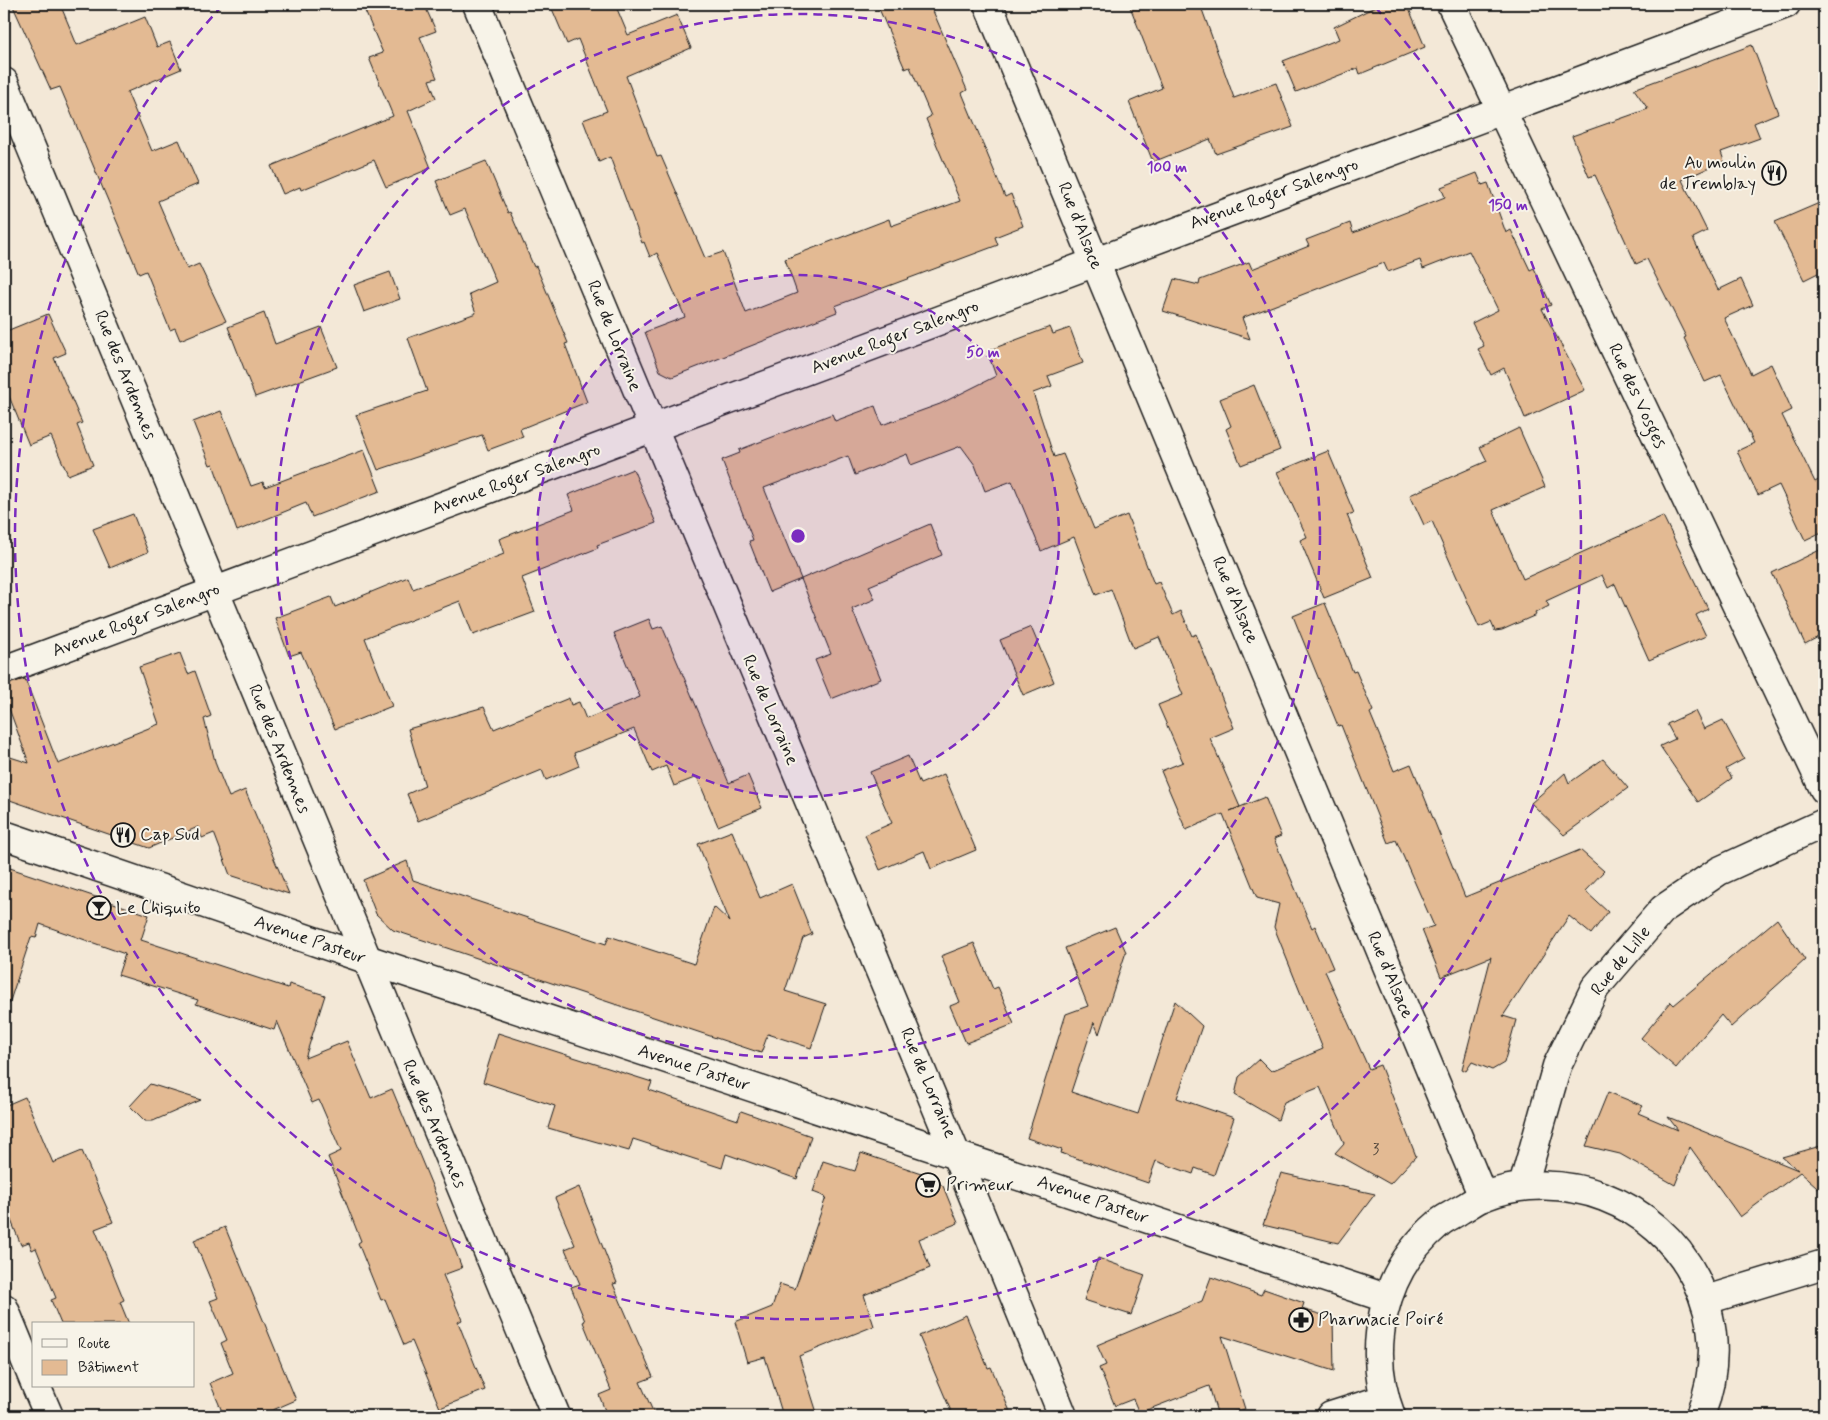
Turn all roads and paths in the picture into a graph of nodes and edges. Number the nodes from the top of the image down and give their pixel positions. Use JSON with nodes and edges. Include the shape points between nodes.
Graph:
{"nodes":[{"id":1,"x":477,"y":4,"type":"edge"},
{"id":2,"x":988,"y":4,"type":"edge"},
{"id":3,"x":1451,"y":4,"type":"edge"},
{"id":4,"x":1786,"y":4,"type":"edge"},
{"id":5,"x":4,"y":82,"type":"edge"},
{"id":6,"x":1501,"y":111,"type":"junction"},
{"id":7,"x":1094,"y":261,"type":"junction"},
{"id":8,"x":652,"y":429,"type":"junction"},
{"id":9,"x":213,"y":590,"type":"junction"},
{"id":10,"x":4,"y":670,"type":"edge"},
{"id":11,"x":1824,"y":788,"type":"edge"},
{"id":12,"x":1824,"y":823,"type":"edge"},
{"id":13,"x":4,"y":835,"type":"edge"},
{"id":14,"x":366,"y":959,"type":"junction"},
{"id":15,"x":958,"y":1154,"type":"junction"},
{"id":16,"x":1523,"y":1186,"type":"junction"},
{"id":17,"x":1483,"y":1197,"type":"junction"},
{"id":18,"x":1824,"y":1264,"type":"edge"},
{"id":19,"x":1386,"y":1298,"type":"junction"},
{"id":20,"x":1706,"y":1300,"type":"junction"},
{"id":21,"x":4,"y":1308,"type":"edge"},
{"id":22,"x":32,"y":1375,"type":"edge"},
{"id":23,"x":37,"y":1388,"type":"edge"},
{"id":24,"x":1387,"y":1408,"type":"edge"},
{"id":25,"x":48,"y":1416,"type":"edge"},
{"id":26,"x":556,"y":1416,"type":"edge"},
{"id":27,"x":1063,"y":1416,"type":"edge"},
{"id":28,"x":1331,"y":1416,"type":"edge"},
{"id":29,"x":1700,"y":1416,"type":"edge"}],
"edges":[{"from":1,"to":8,"type":"street","name":"Rue de Lorraine"},
{"from":2,"to":7,"type":"street","name":"Rue d'Alsace"},
{"from":3,"to":6,"type":"street","name":"Rue des Vosges"},
{"from":4,"to":6,"type":"street","name":"Avenue Roger Salengro"},
{"from":5,"to":9,"type":"street","name":"Rue des Ardennes"},
{"from":6,"to":7,"type":"street","name":"Avenue Roger Salengro"},
{"from":6,"to":11,"type":"street","name":"Rue des Vosges"},
{"from":7,"to":8,"type":"street","name":"Avenue Roger Salengro"},
{"from":7,"to":17,"type":"street","name":"Rue d'Alsace"},
{"from":8,"to":9,"type":"street","name":"Avenue Roger Salengro"},
{"from":8,"to":15,"type":"street","name":"Rue de Lorraine"},
{"from":9,"to":10,"type":"street","name":"Avenue Roger Salengro"},
{"from":9,"to":14,"type":"street","name":"Rue des Ardennes"},
{"from":12,"to":16,"type":"street","name":"Rue de Lille","via":[[1719,870],[1664,910],[1595,988],[1557,1066]]},
{"from":13,"to":14,"type":"street","name":"Avenue Pasteur"},
{"from":14,"to":15,"type":"street","name":"Avenue Pasteur"},
{"from":14,"to":26,"type":"street","name":"Rue des Ardennes"},
{"from":15,"to":19,"type":"street","name":"Avenue Pasteur"},
{"from":15,"to":27,"type":"street","name":"Rue de Lorraine"},
{"from":16,"to":17,"type":"street"},
{"from":16,"to":20,"type":"street","via":[[1570,1186],[1614,1199],[1654,1224],[1685,1258]]},
{"from":17,"to":19,"type":"street","via":[[1438,1224],[1403,1262]]},
{"from":18,"to":20,"type":"street"},
{"from":19,"to":24,"type":"street","via":[[1377,1348]]},
{"from":20,"to":29,"type":"street","via":[[1714,1346],[1709,1391]]},
{"from":21,"to":22,"type":"street"},
{"from":23,"to":25,"type":"street"},
{"from":24,"to":28,"type":"street"}]}
